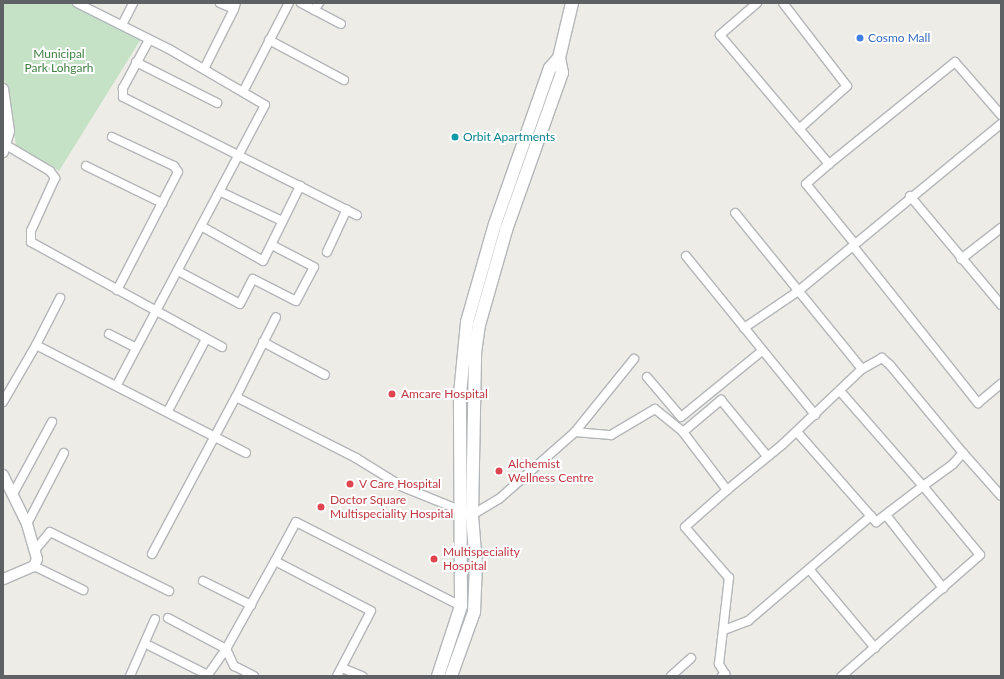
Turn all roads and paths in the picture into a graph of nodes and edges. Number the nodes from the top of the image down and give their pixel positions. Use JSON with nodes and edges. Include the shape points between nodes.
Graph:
{"nodes":[{"id":1,"x":77,"y":3,"type":"edge"},
{"id":2,"x":133,"y":3,"type":"edge"},
{"id":3,"x":220,"y":3,"type":"edge"},
{"id":4,"x":289,"y":3,"type":"edge"},
{"id":5,"x":301,"y":3,"type":"edge"},
{"id":6,"x":572,"y":3,"type":"edge"},
{"id":7,"x":757,"y":3,"type":"edge"},
{"id":8,"x":783,"y":3,"type":"edge"},
{"id":9,"x":235,"y":6,"type":"edge"},
{"id":10,"x":316,"y":7,"type":"edge"},
{"id":11,"x":341,"y":24,"type":"dead end"},
{"id":12,"x":122,"y":25,"type":"junction"},
{"id":13,"x":150,"y":40,"type":"junction"},
{"id":14,"x":269,"y":40,"type":"junction"},
{"id":15,"x":559,"y":58,"type":"junction"},
{"id":16,"x":136,"y":62,"type":"junction"},
{"id":17,"x":204,"y":69,"type":"junction"},
{"id":18,"x":344,"y":80,"type":"dead end"},
{"id":19,"x":3,"y":89,"type":"edge"},
{"id":20,"x":244,"y":90,"type":"junction"},
{"id":21,"x":217,"y":103,"type":"dead end"},
{"id":22,"x":1001,"y":115,"type":"edge"},
{"id":23,"x":1001,"y":124,"type":"edge"},
{"id":24,"x":6,"y":129,"type":"edge"},
{"id":25,"x":799,"y":129,"type":"junction"},
{"id":26,"x":112,"y":137,"type":"dead end"},
{"id":27,"x":5,"y":148,"type":"edge"},
{"id":28,"x":241,"y":156,"type":"junction"},
{"id":29,"x":829,"y":164,"type":"junction"},
{"id":30,"x":86,"y":166,"type":"dead end"},
{"id":31,"x":300,"y":186,"type":"junction"},
{"id":32,"x":221,"y":192,"type":"junction"},
{"id":33,"x":910,"y":196,"type":"junction"},
{"id":34,"x":162,"y":203,"type":"junction"},
{"id":35,"x":347,"y":210,"type":"junction"},
{"id":36,"x":735,"y":213,"type":"dead end"},
{"id":37,"x":357,"y":215,"type":"dead end"},
{"id":38,"x":282,"y":221,"type":"junction"},
{"id":39,"x":201,"y":226,"type":"junction"},
{"id":40,"x":1001,"y":228,"type":"edge"},
{"id":41,"x":272,"y":245,"type":"junction"},
{"id":42,"x":854,"y":245,"type":"junction"},
{"id":43,"x":327,"y":252,"type":"dead end"},
{"id":44,"x":686,"y":256,"type":"dead end"},
{"id":45,"x":961,"y":259,"type":"junction"},
{"id":46,"x":178,"y":271,"type":"junction"},
{"id":47,"x":117,"y":290,"type":"junction"},
{"id":48,"x":797,"y":292,"type":"junction"},
{"id":49,"x":60,"y":298,"type":"dead end"},
{"id":50,"x":1001,"y":305,"type":"edge"},
{"id":51,"x":156,"y":312,"type":"junction"},
{"id":52,"x":276,"y":317,"type":"dead end"},
{"id":53,"x":744,"y":328,"type":"junction"},
{"id":54,"x":109,"y":334,"type":"dead end"},
{"id":55,"x":206,"y":339,"type":"junction"},
{"id":56,"x":263,"y":342,"type":"junction"},
{"id":57,"x":36,"y":345,"type":"junction"},
{"id":58,"x":222,"y":347,"type":"dead end"},
{"id":59,"x":136,"y":348,"type":"junction"},
{"id":60,"x":762,"y":351,"type":"junction"},
{"id":61,"x":634,"y":359,"type":"dead end"},
{"id":62,"x":862,"y":369,"type":"junction"},
{"id":63,"x":325,"y":375,"type":"dead end"},
{"id":64,"x":647,"y":377,"type":"dead end"},
{"id":65,"x":1001,"y":384,"type":"edge"},
{"id":66,"x":116,"y":386,"type":"junction"},
{"id":67,"x":474,"y":391,"type":"junction"},
{"id":68,"x":840,"y":391,"type":"junction"},
{"id":69,"x":460,"y":394,"type":"junction"},
{"id":70,"x":236,"y":397,"type":"junction"},
{"id":71,"x":3,"y":402,"type":"edge"},
{"id":72,"x":168,"y":411,"type":"junction"},
{"id":73,"x":815,"y":415,"type":"junction"},
{"id":74,"x":52,"y":422,"type":"dead end"},
{"id":75,"x":575,"y":432,"type":"junction"},
{"id":76,"x":683,"y":432,"type":"junction"},
{"id":77,"x":797,"y":432,"type":"junction"},
{"id":78,"x":214,"y":435,"type":"junction"},
{"id":79,"x":64,"y":453,"type":"dead end"},
{"id":80,"x":246,"y":453,"type":"dead end"},
{"id":81,"x":964,"y":453,"type":"junction"},
{"id":82,"x":767,"y":456,"type":"junction"},
{"id":83,"x":3,"y":474,"type":"edge"},
{"id":84,"x":923,"y":486,"type":"junction"},
{"id":85,"x":727,"y":490,"type":"junction"},
{"id":86,"x":13,"y":494,"type":"junction"},
{"id":87,"x":1001,"y":496,"type":"edge"},
{"id":88,"x":466,"y":514,"type":"junction"},
{"id":89,"x":886,"y":515,"type":"junction"},
{"id":90,"x":871,"y":516,"type":"junction"},
{"id":91,"x":27,"y":524,"type":"junction"},
{"id":92,"x":35,"y":550,"type":"junction"},
{"id":93,"x":152,"y":554,"type":"dead end"},
{"id":94,"x":275,"y":561,"type":"junction"},
{"id":95,"x":34,"y":566,"type":"junction"},
{"id":96,"x":810,"y":569,"type":"junction"},
{"id":97,"x":3,"y":579,"type":"edge"},
{"id":98,"x":203,"y":581,"type":"dead end"},
{"id":99,"x":943,"y":588,"type":"junction"},
{"id":100,"x":83,"y":590,"type":"dead end"},
{"id":101,"x":169,"y":591,"type":"dead end"},
{"id":102,"x":251,"y":605,"type":"junction"},
{"id":103,"x":461,"y":606,"type":"junction"},
{"id":104,"x":168,"y":618,"type":"dead end"},
{"id":105,"x":155,"y":619,"type":"dead end"},
{"id":106,"x":724,"y":630,"type":"junction"},
{"id":107,"x":150,"y":646,"type":"dead end"},
{"id":108,"x":875,"y":648,"type":"junction"},
{"id":109,"x":226,"y":649,"type":"junction"},
{"id":110,"x":691,"y":658,"type":"dead end"},
{"id":111,"x":342,"y":668,"type":"junction"},
{"id":112,"x":724,"y":675,"type":"edge"},
{"id":113,"x":130,"y":676,"type":"edge"},
{"id":114,"x":208,"y":676,"type":"edge"},
{"id":115,"x":254,"y":676,"type":"edge"},
{"id":116,"x":337,"y":676,"type":"edge"},
{"id":117,"x":362,"y":676,"type":"edge"},
{"id":118,"x":438,"y":676,"type":"edge"},
{"id":119,"x":452,"y":676,"type":"edge"},
{"id":120,"x":671,"y":676,"type":"edge"},
{"id":121,"x":842,"y":676,"type":"edge"}],
"edges":[{"from":1,"to":12,"type":"street"},
{"from":2,"to":12,"type":"street"},
{"from":3,"to":9,"type":"street"},
{"from":4,"to":14,"type":"street"},
{"from":5,"to":10,"type":"street"},
{"from":6,"to":15,"type":"main road"},
{"from":7,"to":25,"type":"street","via":[[720,35]]},
{"from":8,"to":25,"type":"street","via":[[846,86]]},
{"from":9,"to":17,"type":"street"},
{"from":10,"to":11,"type":"street"},
{"from":12,"to":13,"type":"street"},
{"from":13,"to":16,"type":"street"},
{"from":13,"to":17,"type":"street"},
{"from":14,"to":18,"type":"street"},
{"from":14,"to":20,"type":"street"},
{"from":15,"to":67,"type":"main road","via":[[562,72],[487,294],[475,353]]},
{"from":15,"to":69,"type":"main road","via":[[550,68],[476,281],[460,361]]},
{"from":16,"to":21,"type":"street"},
{"from":16,"to":28,"type":"street","via":[[123,88],[123,97]]},
{"from":17,"to":20,"type":"street"},
{"from":19,"to":24,"type":"street"},
{"from":20,"to":28,"type":"street","via":[[265,105]]},
{"from":22,"to":29,"type":"street","via":[[954,62]]},
{"from":23,"to":33,"type":"street"},
{"from":24,"to":27,"type":"street"},
{"from":25,"to":29,"type":"street"},
{"from":26,"to":34,"type":"street","via":[[174,166],[178,172]]},
{"from":27,"to":47,"type":"street","via":[[50,171],[55,178],[31,231],[31,242]]},
{"from":28,"to":31,"type":"street"},
{"from":28,"to":32,"type":"street"},
{"from":29,"to":42,"type":"street","via":[[806,184]]},
{"from":30,"to":34,"type":"street"},
{"from":31,"to":35,"type":"street"},
{"from":31,"to":38,"type":"street"},
{"from":32,"to":38,"type":"street"},
{"from":32,"to":39,"type":"street"},
{"from":33,"to":42,"type":"street"},
{"from":33,"to":45,"type":"street"},
{"from":34,"to":47,"type":"street"},
{"from":35,"to":37,"type":"street"},
{"from":35,"to":43,"type":"street"},
{"from":36,"to":48,"type":"street"},
{"from":38,"to":41,"type":"street"},
{"from":39,"to":41,"type":"street","via":[[263,261]]},
{"from":39,"to":46,"type":"street"},
{"from":40,"to":45,"type":"street"},
{"from":41,"to":46,"type":"street","via":[[314,267],[296,301],[253,279],[240,304]]},
{"from":42,"to":48,"type":"street"},
{"from":42,"to":65,"type":"street","via":[[978,403]]},
{"from":44,"to":53,"type":"street"},
{"from":45,"to":50,"type":"street"},
{"from":46,"to":51,"type":"street"},
{"from":47,"to":51,"type":"street"},
{"from":48,"to":53,"type":"street"},
{"from":48,"to":62,"type":"street"},
{"from":49,"to":57,"type":"street"},
{"from":51,"to":55,"type":"street"},
{"from":51,"to":59,"type":"street"},
{"from":52,"to":56,"type":"street"},
{"from":53,"to":60,"type":"street"},
{"from":54,"to":59,"type":"street"},
{"from":55,"to":58,"type":"street"},
{"from":55,"to":72,"type":"street"},
{"from":56,"to":63,"type":"street"},
{"from":56,"to":70,"type":"street"},
{"from":57,"to":66,"type":"street"},
{"from":57,"to":71,"type":"street"},
{"from":59,"to":66,"type":"street"},
{"from":60,"to":64,"type":"street","via":[[681,417]]},
{"from":60,"to":73,"type":"street"},
{"from":61,"to":75,"type":"street"},
{"from":62,"to":68,"type":"street"},
{"from":62,"to":81,"type":"street","via":[[882,358],[886,361]]},
{"from":66,"to":72,"type":"street"},
{"from":67,"to":69,"type":"main road"},
{"from":67,"to":88,"type":"main road"},
{"from":68,"to":73,"type":"street"},
{"from":68,"to":84,"type":"street"},
{"from":69,"to":88,"type":"main road"},
{"from":70,"to":78,"type":"street"},
{"from":70,"to":88,"type":"street","via":[[356,458],[403,487]]},
{"from":72,"to":78,"type":"street"},
{"from":73,"to":77,"type":"street"},
{"from":74,"to":86,"type":"street"},
{"from":75,"to":76,"type":"street","via":[[611,435],[656,409]]},
{"from":75,"to":88,"type":"street","via":[[499,499]]},
{"from":76,"to":82,"type":"street","via":[[721,400]]},
{"from":76,"to":85,"type":"street"},
{"from":77,"to":82,"type":"street"},
{"from":77,"to":90,"type":"street"},
{"from":78,"to":80,"type":"street"},
{"from":78,"to":93,"type":"street"},
{"from":79,"to":91,"type":"street"},
{"from":81,"to":84,"type":"street"},
{"from":81,"to":87,"type":"street"},
{"from":82,"to":85,"type":"street"},
{"from":83,"to":86,"type":"street"},
{"from":84,"to":89,"type":"street"},
{"from":84,"to":99,"type":"street","via":[[980,555]]},
{"from":85,"to":106,"type":"street","via":[[685,527],[729,578]]},
{"from":86,"to":91,"type":"street"},
{"from":88,"to":103,"type":"main road"},
{"from":88,"to":119,"type":"main road","via":[[476,565],[474,612]]},
{"from":89,"to":90,"type":"street","via":[[876,522]]},
{"from":89,"to":99,"type":"street"},
{"from":90,"to":96,"type":"street"},
{"from":91,"to":92,"type":"street"},
{"from":92,"to":95,"type":"street"},
{"from":92,"to":101,"type":"street","via":[[50,532]]},
{"from":94,"to":102,"type":"street"},
{"from":94,"to":103,"type":"street","via":[[296,522]]},
{"from":94,"to":111,"type":"street","via":[[371,611]]},
{"from":95,"to":97,"type":"street"},
{"from":95,"to":100,"type":"street"},
{"from":96,"to":106,"type":"street","via":[[748,621]]},
{"from":96,"to":108,"type":"street"},
{"from":98,"to":102,"type":"street"},
{"from":99,"to":108,"type":"street"},
{"from":102,"to":109,"type":"street"},
{"from":103,"to":118,"type":"main road"},
{"from":104,"to":109,"type":"street"},
{"from":105,"to":113,"type":"street"},
{"from":106,"to":112,"type":"street","via":[[720,664]]},
{"from":107,"to":114,"type":"street"},
{"from":108,"to":121,"type":"street"},
{"from":109,"to":114,"type":"street"},
{"from":109,"to":115,"type":"street","via":[[234,666]]},
{"from":110,"to":120,"type":"street"},
{"from":111,"to":116,"type":"street"},
{"from":111,"to":117,"type":"street"}]}
